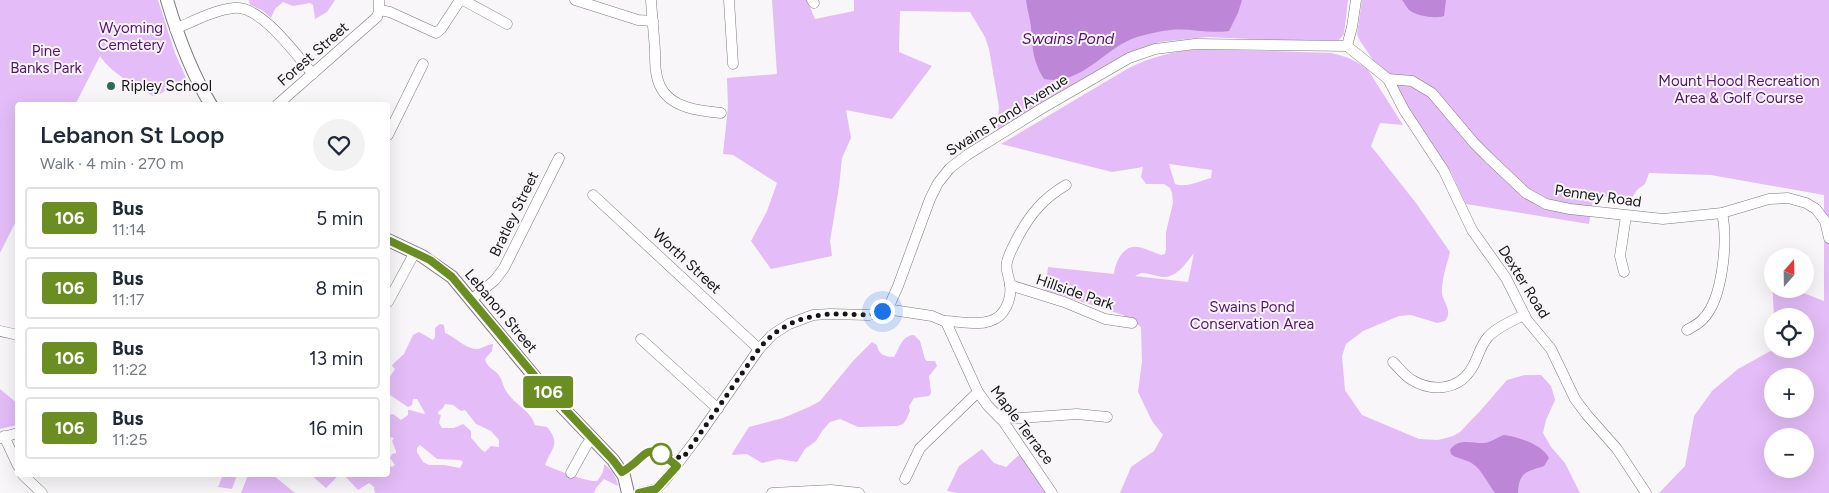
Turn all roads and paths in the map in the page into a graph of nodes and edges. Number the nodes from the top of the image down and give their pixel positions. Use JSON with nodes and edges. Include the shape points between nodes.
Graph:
{"nodes":[{"id":1,"x":167,"y":0,"type":"edge"},
{"id":2,"x":461,"y":0,"type":"edge"},
{"id":3,"x":575,"y":0,"type":"edge"},
{"id":4,"x":652,"y":0,"type":"edge"},
{"id":5,"x":729,"y":0,"type":"edge"},
{"id":6,"x":1356,"y":0,"type":"edge"},
{"id":7,"x":379,"y":5,"type":"edge"},
{"id":8,"x":653,"y":21,"type":"junction"},
{"id":9,"x":506,"y":24,"type":"dead end"},
{"id":10,"x":175,"y":29,"type":"junction"},
{"id":11,"x":1347,"y":46,"type":"junction"},
{"id":12,"x":423,"y":64,"type":"dead end"},
{"id":13,"x":733,"y":64,"type":"dead end"},
{"id":14,"x":313,"y":74,"type":"junction"},
{"id":15,"x":1388,"y":79,"type":"junction"},
{"id":16,"x":209,"y":102,"type":"edge"},
{"id":17,"x":280,"y":102,"type":"edge"},
{"id":18,"x":722,"y":113,"type":"dead end"},
{"id":19,"x":390,"y":131,"type":"edge"},
{"id":20,"x":559,"y":158,"type":"dead end"},
{"id":21,"x":1066,"y":185,"type":"dead end"},
{"id":22,"x":593,"y":195,"type":"dead end"},
{"id":23,"x":1722,"y":213,"type":"junction"},
{"id":24,"x":1626,"y":216,"type":"junction"},
{"id":25,"x":1829,"y":238,"type":"edge"},
{"id":26,"x":390,"y":241,"type":"edge"},
{"id":27,"x":415,"y":252,"type":"junction"},
{"id":28,"x":1624,"y":272,"type":"dead end"},
{"id":29,"x":1010,"y":285,"type":"junction"},
{"id":30,"x":390,"y":298,"type":"edge"},
{"id":31,"x":471,"y":300,"type":"junction"},
{"id":32,"x":886,"y":309,"type":"junction"},
{"id":33,"x":1524,"y":315,"type":"junction"},
{"id":34,"x":944,"y":321,"type":"junction"},
{"id":35,"x":1132,"y":323,"type":"dead end"},
{"id":36,"x":1687,"y":330,"type":"dead end"},
{"id":37,"x":0,"y":331,"type":"edge"},
{"id":38,"x":15,"y":334,"type":"edge"},
{"id":39,"x":641,"y":339,"type":"dead end"},
{"id":40,"x":759,"y":349,"type":"junction"},
{"id":41,"x":1393,"y":362,"type":"dead end"},
{"id":42,"x":978,"y":392,"type":"junction"},
{"id":43,"x":718,"y":409,"type":"junction"},
{"id":44,"x":999,"y":416,"type":"junction"},
{"id":45,"x":1107,"y":418,"type":"dead end"},
{"id":46,"x":15,"y":434,"type":"edge"},
{"id":47,"x":2,"y":437,"type":"edge"},
{"id":48,"x":592,"y":438,"type":"junction"},
{"id":49,"x":15,"y":461,"type":"edge"},
{"id":50,"x":571,"y":474,"type":"dead end"},
{"id":51,"x":26,"y":479,"type":"edge"},
{"id":52,"x":905,"y":479,"type":"dead end"},
{"id":53,"x":24,"y":493,"type":"edge"},
{"id":54,"x":42,"y":493,"type":"edge"},
{"id":55,"x":628,"y":493,"type":"edge"},
{"id":56,"x":640,"y":493,"type":"edge"},
{"id":57,"x":772,"y":493,"type":"edge"},
{"id":58,"x":859,"y":493,"type":"edge"},
{"id":59,"x":1052,"y":493,"type":"edge"},
{"id":60,"x":1646,"y":493,"type":"edge"}],
"edges":[{"from":1,"to":10,"type":"main road"},
{"from":2,"to":7,"type":"street","via":[[435,33]]},
{"from":2,"to":9,"type":"street"},
{"from":3,"to":8,"type":"street","via":[[638,20]]},
{"from":4,"to":8,"type":"street"},
{"from":5,"to":13,"type":"street"},
{"from":6,"to":11,"type":"street"},
{"from":7,"to":14,"type":"street","name":"Forest Street","via":[[377,16]]},
{"from":8,"to":18,"type":"street","via":[[655,70],[662,90],[692,110]]},
{"from":10,"to":14,"type":"street","via":[[222,10],[246,9],[262,18]]},
{"from":10,"to":16,"type":"main road","via":[[189,65]]},
{"from":11,"to":15,"type":"street"},
{"from":11,"to":32,"type":"street","name":"Swains Pond Avenue","via":[[1195,44],[1155,49],[1129,58],[1019,122],[950,168],[930,199],[898,286]]},
{"from":12,"to":19,"type":"street"},
{"from":14,"to":17,"type":"street","name":"Forest Street"},
{"from":15,"to":24,"type":"street","name":"Penney Road","via":[[1412,81],[1432,93],[1474,143],[1530,196],[1558,207]]},
{"from":15,"to":33,"type":"street","name":"Dexter Road","via":[[1444,171],[1472,230],[1506,278]]},
{"from":20,"to":31,"type":"street","name":"Bratley Street","via":[[504,268]]},
{"from":21,"to":29,"type":"street","via":[[1046,198],[1027,220],[1007,261]]},
{"from":22,"to":40,"type":"street","name":"Worth Street"},
{"from":23,"to":24,"type":"street","name":"Penney Road","via":[[1663,219]]},
{"from":23,"to":25,"type":"street","name":"Penney Road","via":[[1769,199],[1795,199],[1820,213],[1826,221]]},
{"from":23,"to":36,"type":"street","via":[[1725,245],[1716,298],[1705,318]]},
{"from":24,"to":28,"type":"street","via":[[1620,256]]},
{"from":26,"to":27,"type":"main road","name":"Lebanon Street"},
{"from":27,"to":30,"type":"street"},
{"from":27,"to":31,"type":"main road","name":"Lebanon Street","via":[[448,274]]},
{"from":29,"to":34,"type":"street","via":[[1005,310],[996,319],[974,323]]},
{"from":29,"to":35,"type":"street","name":"Hillside Park","via":[[1105,319]]},
{"from":31,"to":48,"type":"main road","name":"Lebanon Street"},
{"from":32,"to":34,"type":"street"},
{"from":32,"to":40,"type":"street","via":[[872,315],[805,317],[775,333]]},
{"from":33,"to":41,"type":"street","via":[[1494,331],[1483,343],[1470,371],[1453,385],[1440,388],[1422,385]]},
{"from":33,"to":60,"type":"street","name":"Dexter Road","via":[[1551,349],[1579,406],[1617,449]]},
{"from":34,"to":42,"type":"street","name":"Maple Terrace"},
{"from":37,"to":38,"type":"street"},
{"from":39,"to":43,"type":"street"},
{"from":40,"to":43,"type":"street"},
{"from":42,"to":44,"type":"street","name":"Maple Terrace"},
{"from":42,"to":52,"type":"street","via":[[920,448]]},
{"from":43,"to":56,"type":"street","via":[[666,479],[656,489]]},
{"from":44,"to":45,"type":"street","via":[[1020,418],[1076,414]]},
{"from":44,"to":59,"type":"street","name":"Maple Terrace"},
{"from":46,"to":47,"type":"street"},
{"from":47,"to":49,"type":"street"},
{"from":48,"to":50,"type":"street"},
{"from":48,"to":55,"type":"main road","name":"Lebanon Street","via":[[619,468]]},
{"from":51,"to":53,"type":"street"},
{"from":51,"to":54,"type":"street"},
{"from":57,"to":58,"type":"street","via":[[830,490]]}]}
